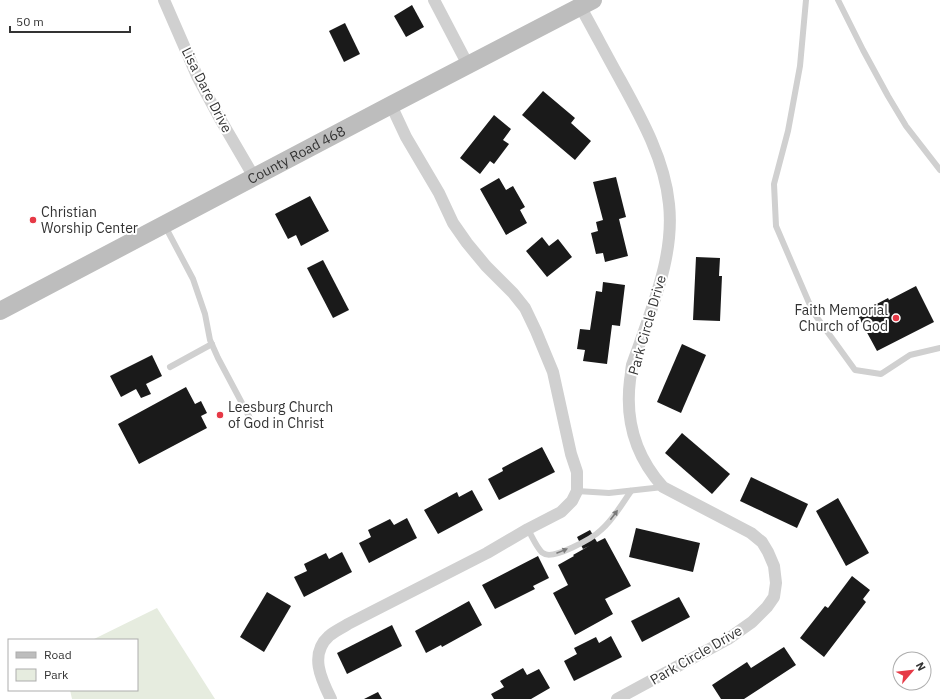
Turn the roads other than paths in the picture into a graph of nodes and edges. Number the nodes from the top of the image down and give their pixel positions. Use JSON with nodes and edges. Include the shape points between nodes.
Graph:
{"nodes":[{"id":1,"x":164,"y":0,"type":"edge"},
{"id":2,"x":434,"y":0,"type":"edge"},
{"id":3,"x":806,"y":0,"type":"edge"},
{"id":4,"x":838,"y":0,"type":"edge"},
{"id":5,"x":586,"y":3,"type":"edge"},
{"id":6,"x":468,"y":65,"type":"junction"},
{"id":7,"x":391,"y":105,"type":"junction"},
{"id":8,"x":940,"y":170,"type":"edge"},
{"id":9,"x":254,"y":177,"type":"junction"},
{"id":10,"x":164,"y":224,"type":"junction"},
{"id":11,"x":1,"y":308,"type":"edge"},
{"id":12,"x":212,"y":344,"type":"junction"},
{"id":13,"x":940,"y":348,"type":"edge"},
{"id":14,"x":170,"y":367,"type":"dead end"},
{"id":15,"x":252,"y":422,"type":"dead end"},
{"id":16,"x":663,"y":486,"type":"junction"},
{"id":17,"x":577,"y":491,"type":"junction"},
{"id":18,"x":631,"y":491,"type":"junction"},
{"id":19,"x":528,"y":529,"type":"junction"},
{"id":20,"x":331,"y":699,"type":"edge"},
{"id":21,"x":617,"y":699,"type":"edge"}],
"edges":[{"from":1,"to":9,"type":"street","name":"Lisa Dare Drive","via":[[198,78]]},
{"from":2,"to":6,"type":"street"},
{"from":3,"to":13,"type":"lane","via":[[800,66],[788,131],[774,184],[776,226],[813,312],[855,370],[881,374],[910,355]]},
{"from":4,"to":8,"type":"lane","via":[[888,96],[906,126]]},
{"from":5,"to":6,"type":"street","name":"County Road 468"},
{"from":5,"to":16,"type":"street","name":"Park Circle Drive","via":[[640,114],[666,184],[670,234],[667,256],[632,366],[629,391],[629,415],[634,437],[644,461]]},
{"from":6,"to":7,"type":"street","name":"County Road 468"},
{"from":7,"to":9,"type":"street","name":"County Road 468"},
{"from":7,"to":17,"type":"street","via":[[457,228],[486,266],[525,308],[553,372],[577,472]]},
{"from":9,"to":10,"type":"street","name":"County Road 468"},
{"from":10,"to":11,"type":"street","name":"County Road 468"},
{"from":10,"to":12,"type":"lane","via":[[193,279]]},
{"from":12,"to":14,"type":"lane"},
{"from":12,"to":15,"type":"lane"},
{"from":16,"to":18,"type":"lane"},
{"from":16,"to":21,"type":"street","name":"Park Circle Drive","via":[[751,533],[762,542],[774,566],[774,597],[768,607],[752,622],[728,639]]},
{"from":17,"to":18,"type":"lane"},
{"from":17,"to":19,"type":"street","via":[[572,501],[561,512]]},
{"from":19,"to":18,"type":"lane","one_way":true,"via":[[543,553],[548,555],[559,552],[587,540],[602,530]]},
{"from":19,"to":20,"type":"street","via":[[329,636],[318,656],[325,687]]}]}
